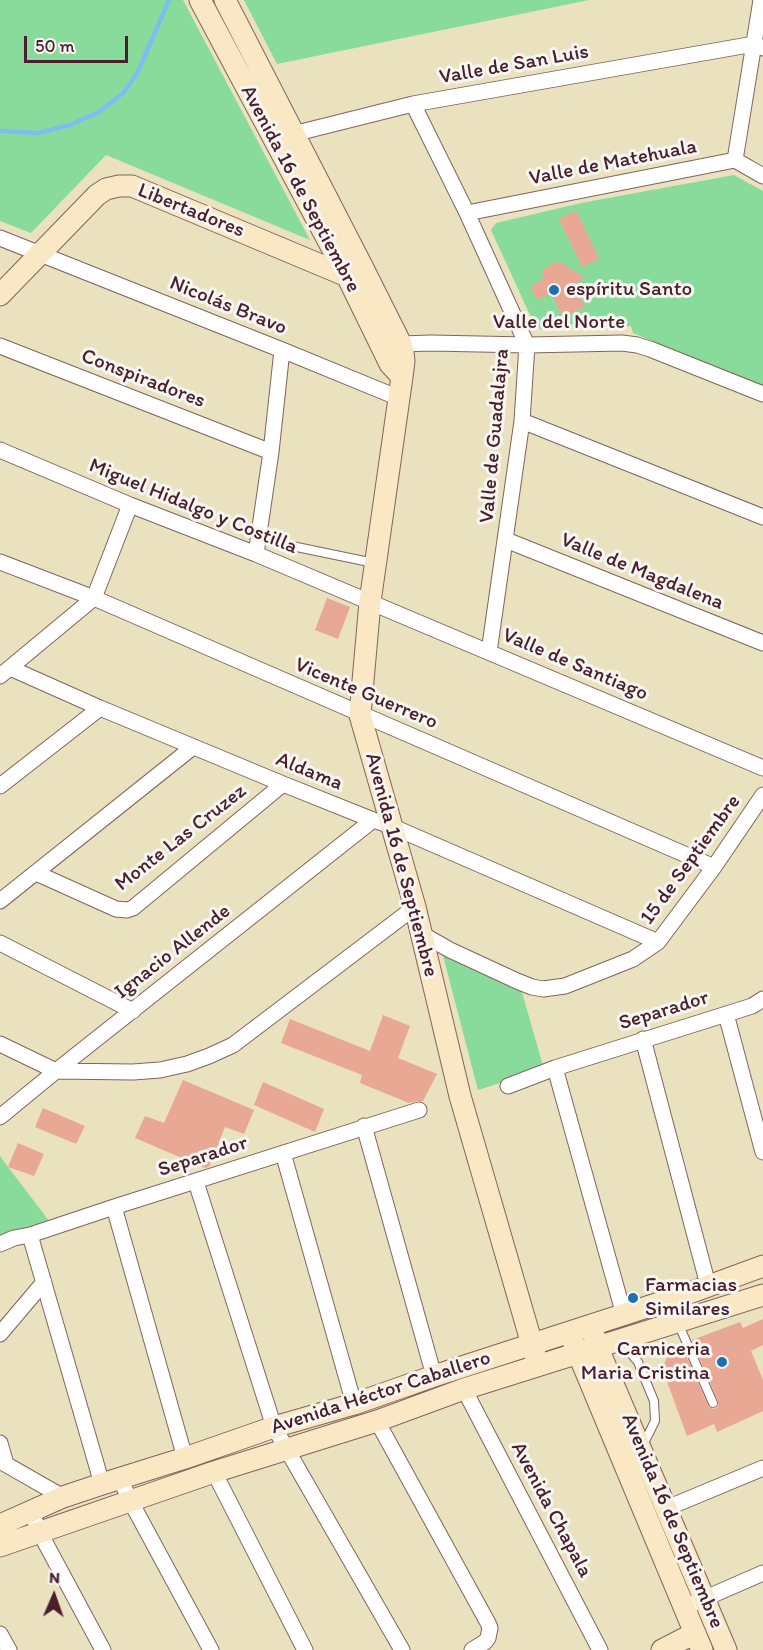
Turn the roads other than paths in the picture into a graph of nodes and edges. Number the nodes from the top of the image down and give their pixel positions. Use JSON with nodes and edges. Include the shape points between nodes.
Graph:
{"nodes":[{"id":1,"x":200,"y":0,"type":"edge"},
{"id":2,"x":225,"y":0,"type":"edge"},
{"id":3,"x":761,"y":0,"type":"edge"},
{"id":4,"x":759,"y":46,"type":"edge"},
{"id":5,"x":412,"y":104,"type":"junction"},
{"id":6,"x":294,"y":134,"type":"junction"},
{"id":7,"x":274,"y":139,"type":"junction"},
{"id":8,"x":735,"y":160,"type":"junction"},
{"id":9,"x":763,"y":176,"type":"edge"},
{"id":10,"x":467,"y":213,"type":"junction"},
{"id":11,"x":0,"y":238,"type":"edge"},
{"id":12,"x":40,"y":254,"type":"junction"},
{"id":13,"x":347,"y":276,"type":"junction"},
{"id":14,"x":0,"y":295,"type":"edge"},
{"id":15,"x":527,"y":345,"type":"junction"},
{"id":16,"x":0,"y":346,"type":"edge"},
{"id":17,"x":392,"y":347,"type":"junction"},
{"id":18,"x":282,"y":350,"type":"junction"},
{"id":19,"x":763,"y":394,"type":"edge"},
{"id":20,"x":399,"y":398,"type":"junction"},
{"id":21,"x":522,"y":421,"type":"junction"},
{"id":22,"x":0,"y":450,"type":"edge"},
{"id":23,"x":271,"y":452,"type":"junction"},
{"id":24,"x":130,"y":505,"type":"junction"},
{"id":25,"x":763,"y":517,"type":"edge"},
{"id":26,"x":506,"y":540,"type":"junction"},
{"id":27,"x":292,"y":546,"type":"dead end"},
{"id":28,"x":256,"y":554,"type":"junction"},
{"id":29,"x":0,"y":562,"type":"edge"},
{"id":30,"x":375,"y":563,"type":"junction"},
{"id":31,"x":94,"y":598,"type":"junction"},
{"id":32,"x":370,"y":602,"type":"junction"},
{"id":33,"x":763,"y":643,"type":"edge"},
{"id":34,"x":489,"y":652,"type":"junction"},
{"id":35,"x":5,"y":672,"type":"edge"},
{"id":36,"x":100,"y":708,"type":"junction"},
{"id":37,"x":360,"y":715,"type":"junction"},
{"id":38,"x":193,"y":747,"type":"junction"},
{"id":39,"x":763,"y":768,"type":"edge"},
{"id":40,"x":283,"y":784,"type":"junction"},
{"id":41,"x":0,"y":786,"type":"edge"},
{"id":42,"x":763,"y":795,"type":"edge"},
{"id":43,"x":382,"y":823,"type":"junction"},
{"id":44,"x":714,"y":867,"type":"junction"},
{"id":45,"x":36,"y":873,"type":"junction"},
{"id":46,"x":0,"y":901,"type":"edge"},
{"id":47,"x":415,"y":907,"type":"junction"},
{"id":48,"x":420,"y":933,"type":"junction"},
{"id":49,"x":658,"y":942,"type":"junction"},
{"id":50,"x":0,"y":943,"type":"edge"},
{"id":51,"x":763,"y":999,"type":"edge"},
{"id":52,"x":133,"y":1011,"type":"junction"},
{"id":53,"x":726,"y":1014,"type":"junction"},
{"id":54,"x":643,"y":1040,"type":"junction"},
{"id":55,"x":0,"y":1044,"type":"edge"},
{"id":56,"x":555,"y":1068,"type":"junction"},
{"id":57,"x":56,"y":1071,"type":"junction"},
{"id":58,"x":508,"y":1086,"type":"dead end"},
{"id":59,"x":419,"y":1110,"type":"dead end"},
{"id":60,"x":0,"y":1117,"type":"edge"},
{"id":61,"x":364,"y":1126,"type":"junction"},
{"id":62,"x":763,"y":1152,"type":"edge"},
{"id":63,"x":283,"y":1153,"type":"junction"},
{"id":64,"x":196,"y":1182,"type":"junction"},
{"id":65,"x":114,"y":1207,"type":"junction"},
{"id":66,"x":30,"y":1235,"type":"junction"},
{"id":67,"x":0,"y":1244,"type":"edge"},
{"id":68,"x":763,"y":1266,"type":"edge"},
{"id":69,"x":44,"y":1282,"type":"junction"},
{"id":70,"x":708,"y":1285,"type":"junction"},
{"id":71,"x":684,"y":1295,"type":"junction"},
{"id":72,"x":763,"y":1295,"type":"edge"},
{"id":73,"x":624,"y":1315,"type":"junction"},
{"id":74,"x":683,"y":1320,"type":"junction"},
{"id":75,"x":570,"y":1332,"type":"joint"},
{"id":76,"x":0,"y":1334,"type":"edge"},
{"id":77,"x":619,"y":1340,"type":"junction"},
{"id":78,"x":589,"y":1342,"type":"junction"},
{"id":79,"x":532,"y":1344,"type":"junction"},
{"id":80,"x":538,"y":1365,"type":"junction"},
{"id":81,"x":434,"y":1376,"type":"junction"},
{"id":82,"x":464,"y":1389,"type":"junction"},
{"id":83,"x":713,"y":1403,"type":"dead end"},
{"id":84,"x":354,"y":1404,"type":"junction"},
{"id":85,"x":377,"y":1421,"type":"junction"},
{"id":86,"x":274,"y":1427,"type":"junction"},
{"id":87,"x":0,"y":1443,"type":"edge"},
{"id":88,"x":641,"y":1448,"type":"junction"},
{"id":89,"x":288,"y":1449,"type":"junction"},
{"id":90,"x":185,"y":1458,"type":"junction"},
{"id":91,"x":3,"y":1462,"type":"edge"},
{"id":92,"x":763,"y":1468,"type":"edge"},
{"id":93,"x":214,"y":1472,"type":"junction"},
{"id":94,"x":111,"y":1482,"type":"junction"},
{"id":95,"x":63,"y":1497,"type":"junction"},
{"id":96,"x":131,"y":1502,"type":"junction"},
{"id":97,"x":666,"y":1508,"type":"junction"},
{"id":98,"x":31,"y":1511,"type":"junction"},
{"id":99,"x":40,"y":1533,"type":"junction"},
{"id":100,"x":0,"y":1540,"type":"edge"},
{"id":101,"x":763,"y":1573,"type":"edge"},
{"id":102,"x":705,"y":1599,"type":"junction"},
{"id":103,"x":685,"y":1607,"type":"junction"},
{"id":104,"x":0,"y":1634,"type":"edge"},
{"id":105,"x":699,"y":1641,"type":"edge"},
{"id":106,"x":9,"y":1650,"type":"edge"},
{"id":107,"x":103,"y":1650,"type":"edge"},
{"id":108,"x":211,"y":1650,"type":"edge"},
{"id":109,"x":306,"y":1650,"type":"edge"},
{"id":110,"x":402,"y":1650,"type":"edge"},
{"id":111,"x":472,"y":1650,"type":"edge"},
{"id":112,"x":600,"y":1650,"type":"edge"},
{"id":113,"x":662,"y":1650,"type":"edge"},
{"id":114,"x":726,"y":1650,"type":"edge"}],
"edges":[{"from":1,"to":7,"type":"street","name":"Avenida 16 de Septiembre"},
{"from":2,"to":6,"type":"street","name":"Avenida 16 de Septiembre"},
{"from":3,"to":4,"type":"street"},
{"from":4,"to":5,"type":"street","name":"Valle de San Luis"},
{"from":4,"to":8,"type":"street"},
{"from":5,"to":6,"type":"street","name":"Valle de San Luis"},
{"from":5,"to":10,"type":"street","name":"Valle de Guadalajra"},
{"from":6,"to":7,"type":"street","name":"Valle de San Luis"},
{"from":6,"to":17,"type":"street","name":"Avenida 16 de Septiembre"},
{"from":7,"to":13,"type":"street","name":"Avenida 16 de Septiembre"},
{"from":8,"to":9,"type":"street"},
{"from":8,"to":10,"type":"street","name":"Valle de Matehuala"},
{"from":10,"to":15,"type":"street","name":"Valle de Guadalajra"},
{"from":11,"to":12,"type":"street","name":"Nicolás Bravo"},
{"from":12,"to":13,"type":"street","name":"Libertadores","via":[[97,195],[106,189],[132,186]]},
{"from":12,"to":14,"type":"street","name":"Libertadores"},
{"from":12,"to":18,"type":"street","name":"Nicolás Bravo"},
{"from":13,"to":17,"type":"street","name":"Avenida 16 de Septiembre"},
{"from":15,"to":17,"type":"street","name":"Valle del Norte"},
{"from":15,"to":19,"type":"street","name":"Valle del Norte","via":[[636,345]]},
{"from":15,"to":21,"type":"street","name":"Valle de Guadalajra"},
{"from":16,"to":23,"type":"street","name":"Conspiradores"},
{"from":17,"to":20,"type":"street","name":"Avenida 16 de Septiembre","via":[[390,364],[402,377]]},
{"from":18,"to":20,"type":"street","name":"Nicolás Bravo"},
{"from":18,"to":23,"type":"street"},
{"from":20,"to":30,"type":"street","name":"Avenida 16 de Septiembre"},
{"from":21,"to":25,"type":"street"},
{"from":21,"to":26,"type":"street","name":"Valle de Guadalajra"},
{"from":22,"to":24,"type":"street","name":"Miguel Hidalgo y Costilla"},
{"from":23,"to":28,"type":"street"},
{"from":24,"to":28,"type":"street","name":"Miguel Hidalgo y Costilla"},
{"from":24,"to":31,"type":"street"},
{"from":26,"to":33,"type":"street","name":"Valle de Magdalena"},
{"from":26,"to":34,"type":"street","name":"Valle de Guadalajra"},
{"from":27,"to":30,"type":"lane"},
{"from":28,"to":32,"type":"street","name":"Miguel Hidalgo y Costilla"},
{"from":29,"to":31,"type":"street","name":"Vicente Guerrero"},
{"from":30,"to":32,"type":"street","name":"Avenida 16 de Septiembre"},
{"from":31,"to":35,"type":"street"},
{"from":31,"to":37,"type":"street","name":"Vicente Guerrero"},
{"from":32,"to":34,"type":"street","name":"Valle de Santiago"},
{"from":32,"to":37,"type":"street","name":"Avenida 16 de Septiembre"},
{"from":34,"to":39,"type":"street","name":"Valle de Santiago"},
{"from":35,"to":36,"type":"street","name":"Aldama"},
{"from":36,"to":38,"type":"street","name":"Aldama"},
{"from":36,"to":41,"type":"street"},
{"from":37,"to":43,"type":"street","name":"Avenida 16 de Septiembre"},
{"from":37,"to":44,"type":"street","name":"Vicente Guerrero"},
{"from":38,"to":40,"type":"street","name":"Aldama"},
{"from":38,"to":45,"type":"street"},
{"from":40,"to":43,"type":"street","name":"Aldama"},
{"from":40,"to":45,"type":"street","name":"Monte Las Cruzez","via":[[128,910],[116,909]]},
{"from":42,"to":44,"type":"street","name":"15 de Septiembre"},
{"from":43,"to":47,"type":"street","name":"Avenida 16 de Septiembre"},
{"from":43,"to":49,"type":"street","name":"Aldama"},
{"from":43,"to":52,"type":"street","name":"Ignacio Allende"},
{"from":44,"to":49,"type":"street","name":"15 de Septiembre"},
{"from":45,"to":46,"type":"street"},
{"from":47,"to":48,"type":"street","name":"Avenida 16 de Septiembre"},
{"from":47,"to":57,"type":"street","via":[[233,1045],[209,1056],[160,1070]]},
{"from":48,"to":49,"type":"street","name":"15 de Septiembre","via":[[517,981],[543,989],[566,986],[633,959]]},
{"from":48,"to":79,"type":"street","name":"Avenida 16 de Septiembre","via":[[460,1096]]},
{"from":50,"to":52,"type":"street"},
{"from":51,"to":53,"type":"street","name":"Separador"},
{"from":52,"to":57,"type":"street","name":"Ignacio Allende"},
{"from":53,"to":54,"type":"street","name":"Separador"},
{"from":53,"to":62,"type":"street"},
{"from":54,"to":56,"type":"street","name":"Separador"},
{"from":54,"to":70,"type":"street"},
{"from":55,"to":57,"type":"street"},
{"from":56,"to":58,"type":"street","name":"Separador"},
{"from":56,"to":73,"type":"street"},
{"from":57,"to":60,"type":"street","name":"Ignacio Allende"},
{"from":59,"to":61,"type":"street","name":"Separador"},
{"from":61,"to":63,"type":"street","name":"Separador"},
{"from":61,"to":81,"type":"street"},
{"from":63,"to":64,"type":"street","name":"Separador"},
{"from":63,"to":84,"type":"street"},
{"from":64,"to":65,"type":"street","name":"Separador"},
{"from":64,"to":86,"type":"street"},
{"from":65,"to":66,"type":"street","name":"Separador"},
{"from":65,"to":90,"type":"street"},
{"from":66,"to":67,"type":"street","name":"Separador"},
{"from":66,"to":69,"type":"street"},
{"from":68,"to":70,"type":"street","name":"Avenida Héctor Caballero"},
{"from":69,"to":76,"type":"street"},
{"from":69,"to":94,"type":"street"},
{"from":70,"to":71,"type":"street","name":"Avenida Héctor Caballero"},
{"from":71,"to":73,"type":"street","name":"Avenida Héctor Caballero"},
{"from":71,"to":74,"type":"street"},
{"from":72,"to":74,"type":"street","name":"Avenida Héctor Caballero"},
{"from":73,"to":78,"type":"street","name":"Avenida Héctor Caballero"},
{"from":74,"to":77,"type":"street","name":"Avenida Héctor Caballero"},
{"from":74,"to":83,"type":"lane"},
{"from":75,"to":78,"type":"street","name":"Avenida 16 de Septiembre"},
{"from":75,"to":79,"type":"street","name":"Avenida Héctor Caballero"},
{"from":77,"to":78,"type":"street","name":"Avenida Héctor Caballero"},
{"from":77,"to":88,"type":"lane","via":[[638,1362],[654,1401],[655,1421]]},
{"from":78,"to":80,"type":"street","name":"Avenida Héctor Caballero"},
{"from":78,"to":88,"type":"street","name":"Avenida 16 de Septiembre"},
{"from":78,"to":103,"type":"street","name":"Avenida 16 de Septiembre"},
{"from":79,"to":80,"type":"street","name":"Avenida 16 de Septiembre"},
{"from":79,"to":81,"type":"street","name":"Avenida Héctor Caballero"},
{"from":80,"to":82,"type":"street","name":"Avenida Héctor Caballero"},
{"from":81,"to":84,"type":"street","name":"Avenida Héctor Caballero"},
{"from":82,"to":85,"type":"street","name":"Avenida Héctor Caballero"},
{"from":82,"to":112,"type":"street","name":"Avenida Chapala"},
{"from":84,"to":86,"type":"street","name":"Avenida Héctor Caballero"},
{"from":85,"to":89,"type":"street","name":"Avenida Héctor Caballero"},
{"from":85,"to":111,"type":"street","via":[[488,1623],[488,1638]]},
{"from":86,"to":89,"type":"street"},
{"from":86,"to":90,"type":"street","name":"Avenida Héctor Caballero"},
{"from":87,"to":91,"type":"street"},
{"from":88,"to":97,"type":"street","name":"Avenida 16 de Septiembre"},
{"from":89,"to":93,"type":"street","name":"Avenida Héctor Caballero"},
{"from":89,"to":110,"type":"street"},
{"from":90,"to":94,"type":"street","name":"Avenida Héctor Caballero"},
{"from":91,"to":95,"type":"street"},
{"from":92,"to":97,"type":"street"},
{"from":93,"to":96,"type":"street","name":"Avenida Héctor Caballero"},
{"from":93,"to":109,"type":"street"},
{"from":94,"to":95,"type":"street","name":"Avenida Héctor Caballero"},
{"from":94,"to":96,"type":"street"},
{"from":95,"to":98,"type":"street","name":"Avenida Héctor Caballero"},
{"from":96,"to":99,"type":"street","name":"Avenida Héctor Caballero"},
{"from":96,"to":108,"type":"street"},
{"from":97,"to":102,"type":"street","name":"Avenida 16 de Septiembre"},
{"from":98,"to":99,"type":"street"},
{"from":98,"to":100,"type":"street","name":"Avenida Héctor Caballero"},
{"from":99,"to":100,"type":"street","name":"Avenida Héctor Caballero"},
{"from":99,"to":107,"type":"street"},
{"from":101,"to":102,"type":"street"},
{"from":102,"to":103,"type":"street"},
{"from":102,"to":114,"type":"street","name":"Avenida 16 de Septiembre"},
{"from":103,"to":105,"type":"street","name":"Avenida 16 de Septiembre"},
{"from":104,"to":106,"type":"street"},
{"from":105,"to":113,"type":"street"}]}
